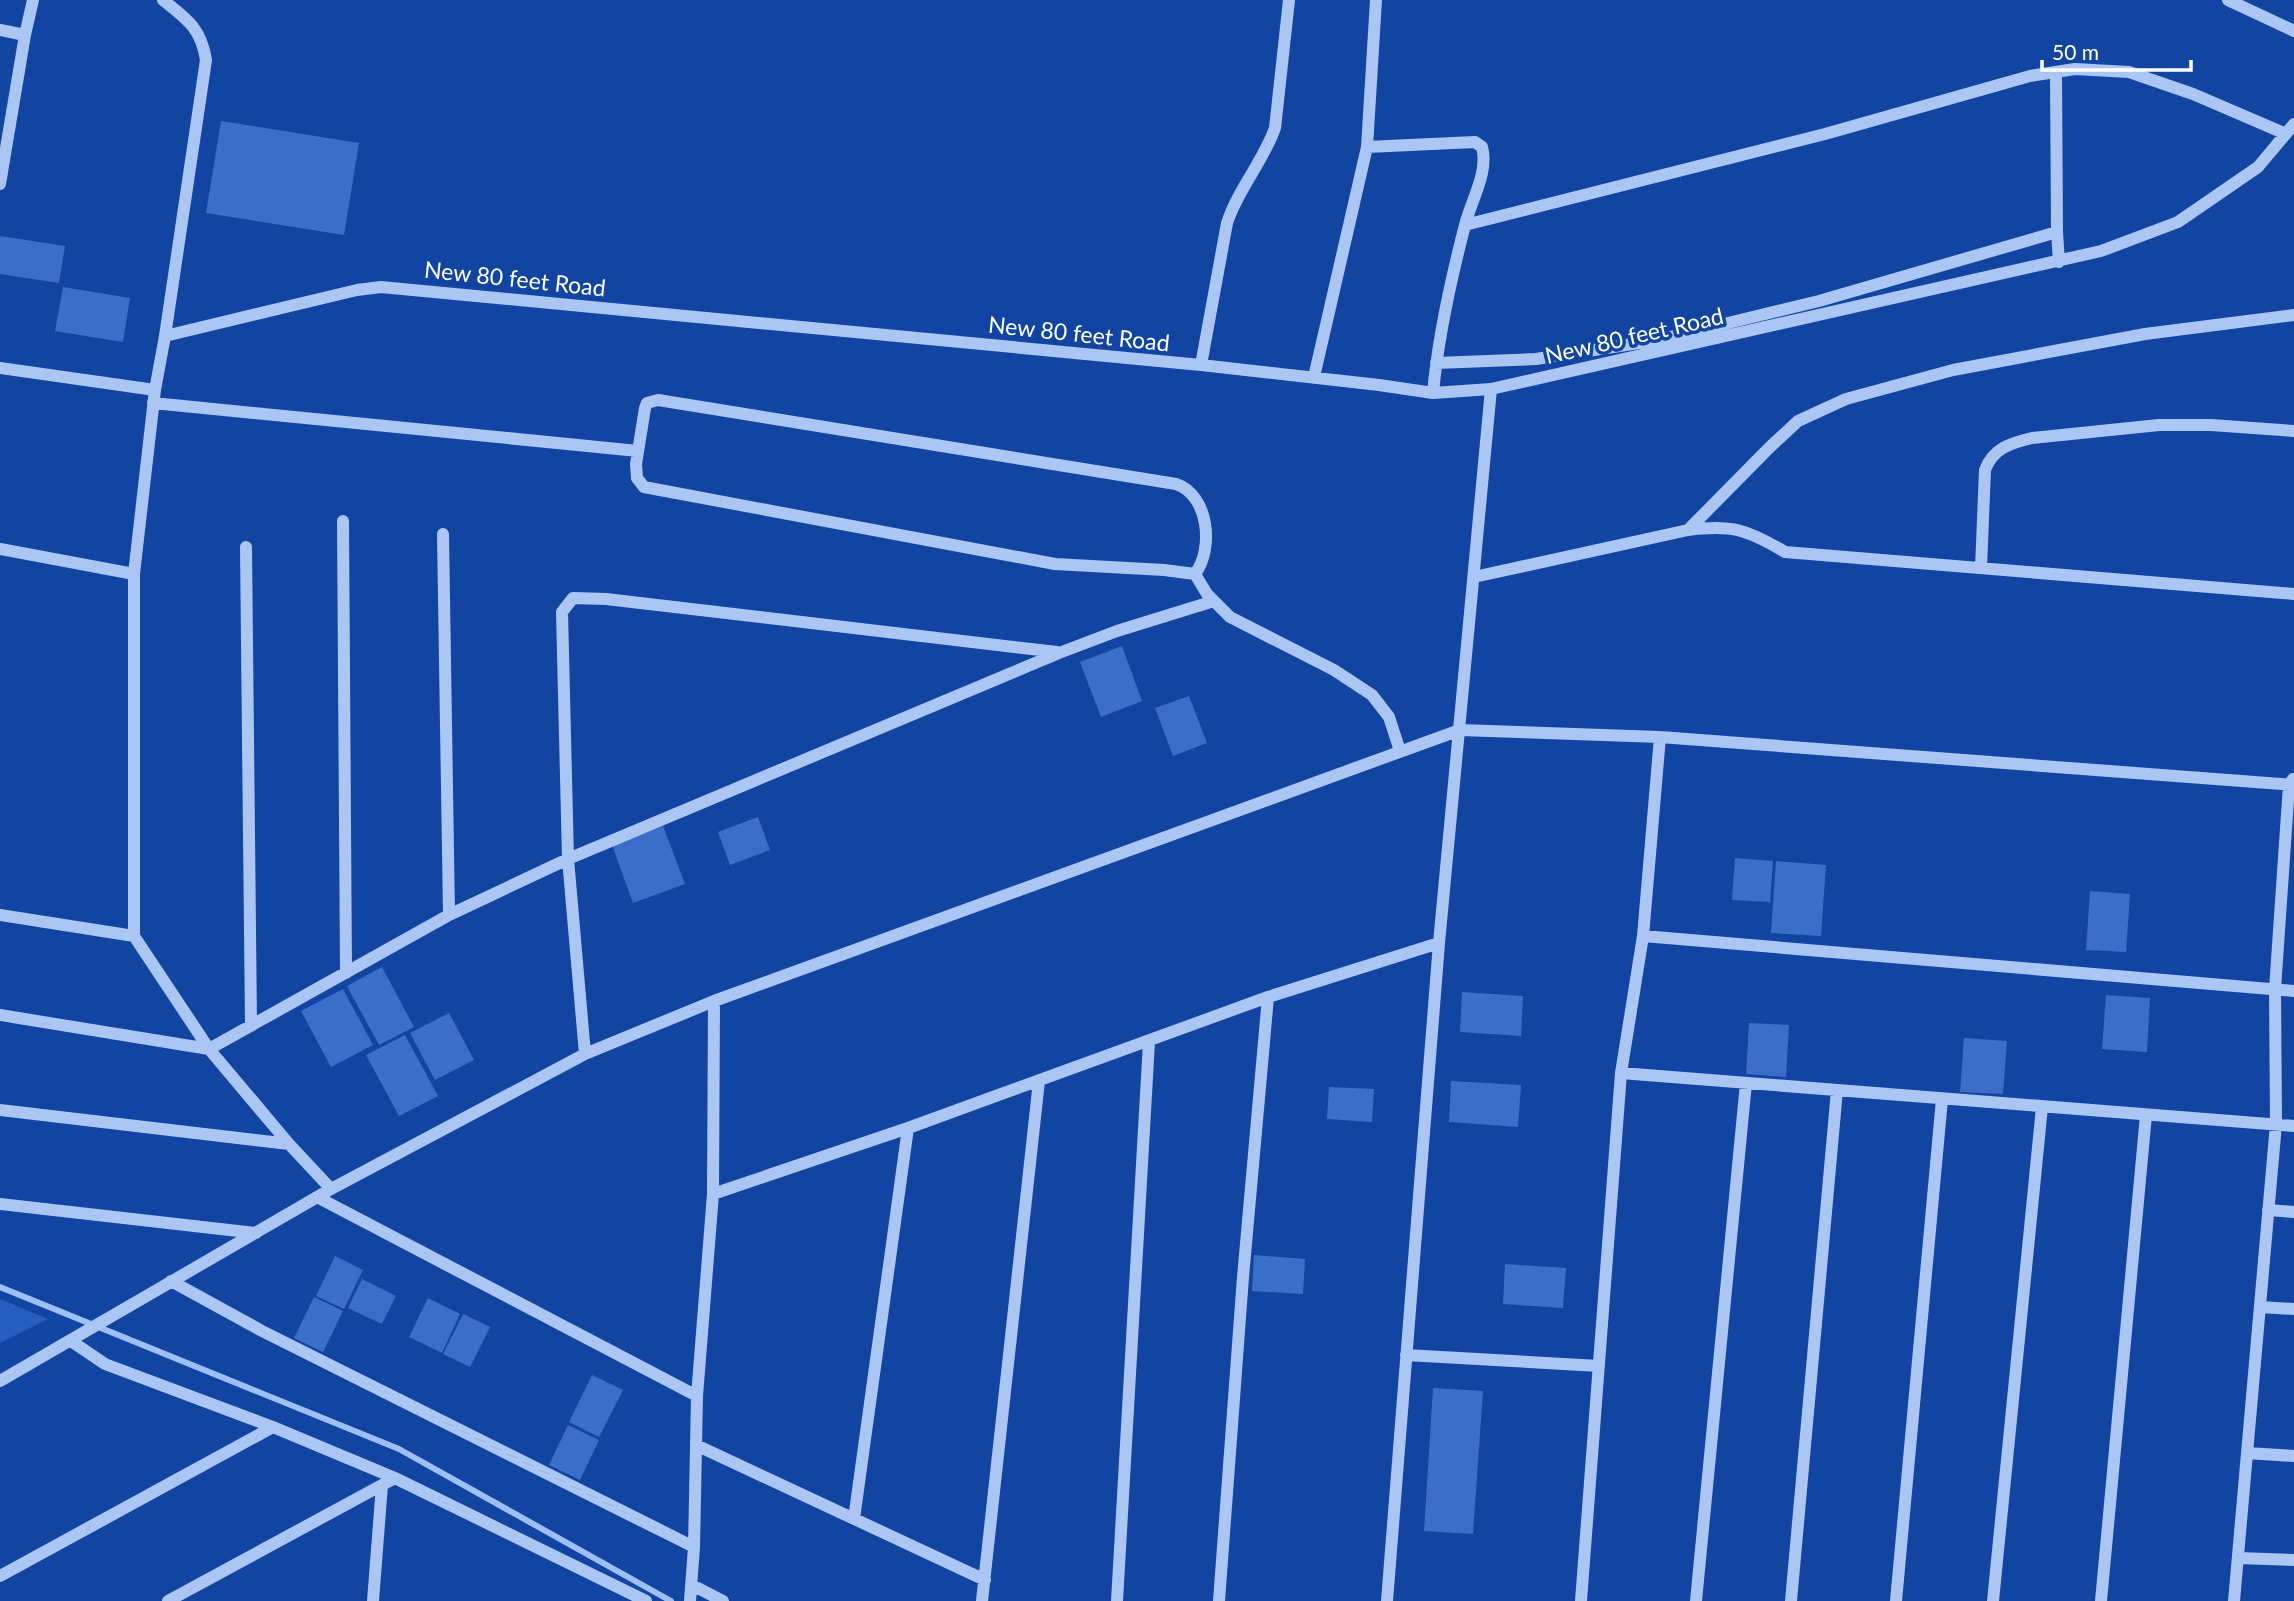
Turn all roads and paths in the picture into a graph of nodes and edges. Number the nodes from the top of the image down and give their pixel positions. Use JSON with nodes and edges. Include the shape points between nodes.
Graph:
{"nodes":[{"id":1,"x":33,"y":0,"type":"edge"},
{"id":2,"x":163,"y":0,"type":"edge"},
{"id":3,"x":1289,"y":0,"type":"edge"},
{"id":4,"x":1376,"y":0,"type":"edge"},
{"id":5,"x":2228,"y":0,"type":"edge"},
{"id":6,"x":0,"y":30,"type":"edge"},
{"id":7,"x":2294,"y":31,"type":"edge"},
{"id":8,"x":25,"y":35,"type":"junction"},
{"id":9,"x":2056,"y":72,"type":"junction"},
{"id":10,"x":2290,"y":129,"type":"edge"},
{"id":11,"x":1367,"y":147,"type":"junction"},
{"id":12,"x":0,"y":184,"type":"edge"},
{"id":13,"x":1465,"y":225,"type":"junction"},
{"id":14,"x":2057,"y":232,"type":"junction"},
{"id":15,"x":2059,"y":262,"type":"junction"},
{"id":16,"x":2294,"y":315,"type":"edge"},
{"id":17,"x":165,"y":336,"type":"junction"},
{"id":18,"x":1436,"y":363,"type":"junction"},
{"id":19,"x":1201,"y":365,"type":"junction"},
{"id":20,"x":0,"y":368,"type":"edge"},
{"id":21,"x":1314,"y":377,"type":"junction"},
{"id":22,"x":1491,"y":389,"type":"junction"},
{"id":23,"x":1433,"y":393,"type":"junction"},
{"id":24,"x":154,"y":397,"type":"junction"},
{"id":25,"x":2294,"y":431,"type":"edge"},
{"id":26,"x":638,"y":451,"type":"junction"},
{"id":27,"x":343,"y":521,"type":"dead end"},
{"id":28,"x":1688,"y":530,"type":"junction"},
{"id":29,"x":443,"y":534,"type":"dead end"},
{"id":30,"x":246,"y":547,"type":"dead end"},
{"id":31,"x":0,"y":548,"type":"edge"},
{"id":32,"x":1981,"y":568,"type":"junction"},
{"id":33,"x":134,"y":574,"type":"junction"},
{"id":34,"x":1195,"y":574,"type":"junction"},
{"id":35,"x":1474,"y":577,"type":"junction"},
{"id":36,"x":2294,"y":594,"type":"edge"},
{"id":37,"x":1214,"y":601,"type":"junction"},
{"id":38,"x":1059,"y":653,"type":"junction"},
{"id":39,"x":1460,"y":730,"type":"junction"},
{"id":40,"x":1660,"y":737,"type":"junction"},
{"id":41,"x":1400,"y":751,"type":"junction"},
{"id":42,"x":2293,"y":782,"type":"edge"},
{"id":43,"x":568,"y":859,"type":"junction"},
{"id":44,"x":0,"y":915,"type":"edge"},
{"id":45,"x":449,"y":915,"type":"junction"},
{"id":46,"x":134,"y":936,"type":"junction"},
{"id":47,"x":1643,"y":936,"type":"junction"},
{"id":48,"x":1439,"y":943,"type":"junction"},
{"id":49,"x":346,"y":973,"type":"junction"},
{"id":50,"x":2275,"y":989,"type":"junction"},
{"id":51,"x":2294,"y":990,"type":"edge"},
{"id":52,"x":1268,"y":997,"type":"junction"},
{"id":53,"x":714,"y":1001,"type":"junction"},
{"id":54,"x":0,"y":1015,"type":"edge"},
{"id":55,"x":251,"y":1026,"type":"junction"},
{"id":56,"x":1149,"y":1042,"type":"junction"},
{"id":57,"x":209,"y":1049,"type":"junction"},
{"id":58,"x":584,"y":1054,"type":"junction"},
{"id":59,"x":1621,"y":1073,"type":"junction"},
{"id":60,"x":1039,"y":1082,"type":"junction"},
{"id":61,"x":1746,"y":1083,"type":"junction"},
{"id":62,"x":1837,"y":1090,"type":"junction"},
{"id":63,"x":1942,"y":1099,"type":"junction"},
{"id":64,"x":2042,"y":1107,"type":"junction"},
{"id":65,"x":0,"y":1110,"type":"edge"},
{"id":66,"x":2146,"y":1115,"type":"junction"},
{"id":67,"x":2276,"y":1124,"type":"junction"},
{"id":68,"x":2294,"y":1126,"type":"edge"},
{"id":69,"x":908,"y":1128,"type":"junction"},
{"id":70,"x":289,"y":1144,"type":"junction"},
{"id":71,"x":331,"y":1189,"type":"junction"},
{"id":72,"x":713,"y":1194,"type":"junction"},
{"id":73,"x":317,"y":1197,"type":"junction"},
{"id":74,"x":0,"y":1204,"type":"edge"},
{"id":75,"x":2268,"y":1210,"type":"junction"},
{"id":76,"x":2294,"y":1212,"type":"edge"},
{"id":77,"x":256,"y":1233,"type":"junction"},
{"id":78,"x":171,"y":1281,"type":"junction"},
{"id":79,"x":2260,"y":1307,"type":"junction"},
{"id":80,"x":2294,"y":1309,"type":"edge"},
{"id":81,"x":71,"y":1342,"type":"junction"},
{"id":82,"x":1406,"y":1355,"type":"junction"},
{"id":83,"x":1598,"y":1366,"type":"junction"},
{"id":84,"x":0,"y":1381,"type":"edge"},
{"id":85,"x":697,"y":1396,"type":"junction"},
{"id":86,"x":273,"y":1427,"type":"junction"},
{"id":87,"x":696,"y":1445,"type":"junction"},
{"id":88,"x":2247,"y":1453,"type":"junction"},
{"id":89,"x":2294,"y":1456,"type":"edge"},
{"id":90,"x":395,"y":1478,"type":"junction"},
{"id":91,"x":382,"y":1485,"type":"junction"},
{"id":92,"x":854,"y":1519,"type":"junction"},
{"id":93,"x":694,"y":1547,"type":"junction"},
{"id":94,"x":2238,"y":1558,"type":"junction"},
{"id":95,"x":2294,"y":1560,"type":"edge"},
{"id":96,"x":0,"y":1576,"type":"edge"},
{"id":97,"x":985,"y":1580,"type":"junction"},
{"id":98,"x":691,"y":1585,"type":"junction"},
{"id":99,"x":168,"y":1601,"type":"edge"},
{"id":100,"x":373,"y":1601,"type":"edge"},
{"id":101,"x":646,"y":1601,"type":"edge"},
{"id":102,"x":690,"y":1601,"type":"edge"},
{"id":103,"x":723,"y":1601,"type":"edge"},
{"id":104,"x":982,"y":1601,"type":"edge"},
{"id":105,"x":1117,"y":1601,"type":"edge"},
{"id":106,"x":1219,"y":1601,"type":"edge"},
{"id":107,"x":1387,"y":1601,"type":"edge"},
{"id":108,"x":1581,"y":1601,"type":"edge"},
{"id":109,"x":1696,"y":1601,"type":"edge"},
{"id":110,"x":1791,"y":1601,"type":"edge"},
{"id":111,"x":1896,"y":1601,"type":"edge"},
{"id":112,"x":1993,"y":1601,"type":"edge"},
{"id":113,"x":2101,"y":1601,"type":"edge"},
{"id":114,"x":2234,"y":1601,"type":"edge"}],
"edges":[{"from":1,"to":8,"type":"street"},
{"from":2,"to":17,"type":"street","via":[[188,20],[203,40],[206,60]]},
{"from":3,"to":19,"type":"street","via":[[1275,128],[1230,213]]},
{"from":4,"to":11,"type":"street"},
{"from":5,"to":7,"type":"street"},
{"from":6,"to":8,"type":"street"},
{"from":8,"to":12,"type":"street"},
{"from":9,"to":10,"type":"street","via":[[2129,72]]},
{"from":9,"to":13,"type":"street"},
{"from":9,"to":14,"type":"street"},
{"from":10,"to":15,"type":"street","name":"New 80 feet Road","via":[[2258,167],[2178,222]]},
{"from":11,"to":13,"type":"street","via":[[1475,142],[1482,148],[1484,164]]},
{"from":11,"to":21,"type":"street"},
{"from":13,"to":18,"type":"street"},
{"from":14,"to":15,"type":"street"},
{"from":14,"to":18,"type":"street","via":[[1819,301],[1658,340],[1536,359]]},
{"from":15,"to":22,"type":"street","name":"New 80 feet Road"},
{"from":16,"to":28,"type":"street","via":[[2145,334],[1981,365],[1846,399],[1798,421]]},
{"from":17,"to":19,"type":"street","name":"New 80 feet Road","via":[[381,287]]},
{"from":17,"to":24,"type":"street"},
{"from":18,"to":23,"type":"street"},
{"from":19,"to":21,"type":"street","name":"New 80 feet Road"},
{"from":20,"to":24,"type":"street"},
{"from":21,"to":23,"type":"street","name":"New 80 feet Road"},
{"from":22,"to":23,"type":"street","name":"New 80 feet Road"},
{"from":22,"to":35,"type":"street"},
{"from":24,"to":26,"type":"street"},
{"from":24,"to":33,"type":"street"},
{"from":25,"to":32,"type":"street","via":[[2159,425],[2013,443],[1997,451],[1985,470]]},
{"from":26,"to":34,"type":"street","via":[[637,478],[644,487],[1055,564]]},
{"from":26,"to":34,"type":"street","via":[[645,408],[658,400],[1176,484],[1192,492],[1205,525],[1202,565]]},
{"from":27,"to":49,"type":"street"},
{"from":28,"to":32,"type":"street","via":[[1718,526],[1738,530],[1785,552]]},
{"from":28,"to":35,"type":"street"},
{"from":29,"to":45,"type":"street"},
{"from":30,"to":55,"type":"street"},
{"from":31,"to":33,"type":"street"},
{"from":32,"to":36,"type":"street"},
{"from":33,"to":46,"type":"street"},
{"from":34,"to":37,"type":"street"},
{"from":35,"to":39,"type":"street"},
{"from":37,"to":38,"type":"street"},
{"from":37,"to":41,"type":"street","via":[[1230,617],[1334,670],[1371,695],[1389,717]]},
{"from":38,"to":43,"type":"street"},
{"from":38,"to":43,"type":"street","via":[[573,598],[562,612]]},
{"from":39,"to":40,"type":"street"},
{"from":39,"to":41,"type":"street"},
{"from":39,"to":48,"type":"street"},
{"from":40,"to":42,"type":"street"},
{"from":40,"to":47,"type":"street"},
{"from":41,"to":53,"type":"street"},
{"from":42,"to":50,"type":"street"},
{"from":43,"to":45,"type":"street"},
{"from":43,"to":58,"type":"street"},
{"from":44,"to":46,"type":"street"},
{"from":45,"to":49,"type":"street"},
{"from":46,"to":57,"type":"street"},
{"from":47,"to":50,"type":"street"},
{"from":47,"to":59,"type":"street"},
{"from":48,"to":52,"type":"street"},
{"from":48,"to":82,"type":"street"},
{"from":49,"to":55,"type":"street"},
{"from":50,"to":51,"type":"street"},
{"from":50,"to":67,"type":"street"},
{"from":52,"to":56,"type":"street"},
{"from":52,"to":106,"type":"street"},
{"from":53,"to":58,"type":"street"},
{"from":53,"to":72,"type":"street"},
{"from":54,"to":57,"type":"street"},
{"from":55,"to":57,"type":"street"},
{"from":56,"to":60,"type":"street"},
{"from":56,"to":105,"type":"street"},
{"from":57,"to":70,"type":"street"},
{"from":58,"to":71,"type":"street"},
{"from":59,"to":61,"type":"street"},
{"from":59,"to":83,"type":"street"},
{"from":60,"to":69,"type":"street"},
{"from":60,"to":97,"type":"street"},
{"from":61,"to":62,"type":"street"},
{"from":61,"to":109,"type":"street"},
{"from":62,"to":63,"type":"street"},
{"from":62,"to":110,"type":"street"},
{"from":63,"to":64,"type":"street"},
{"from":63,"to":111,"type":"street"},
{"from":64,"to":66,"type":"street"},
{"from":64,"to":112,"type":"street"},
{"from":65,"to":70,"type":"street"},
{"from":66,"to":67,"type":"street"},
{"from":66,"to":113,"type":"street"},
{"from":67,"to":68,"type":"street"},
{"from":67,"to":75,"type":"street"},
{"from":69,"to":72,"type":"street"},
{"from":69,"to":92,"type":"street"},
{"from":70,"to":71,"type":"street"},
{"from":71,"to":73,"type":"street"},
{"from":72,"to":85,"type":"street"},
{"from":73,"to":77,"type":"street"},
{"from":73,"to":85,"type":"street"},
{"from":74,"to":77,"type":"street"},
{"from":75,"to":76,"type":"street"},
{"from":75,"to":79,"type":"street"},
{"from":77,"to":78,"type":"street"},
{"from":78,"to":81,"type":"street"},
{"from":78,"to":93,"type":"street"},
{"from":79,"to":80,"type":"street"},
{"from":79,"to":88,"type":"street"},
{"from":81,"to":84,"type":"street"},
{"from":81,"to":86,"type":"street","via":[[105,1364]]},
{"from":82,"to":83,"type":"street"},
{"from":82,"to":107,"type":"street"},
{"from":83,"to":108,"type":"street"},
{"from":85,"to":87,"type":"street"},
{"from":86,"to":90,"type":"street"},
{"from":86,"to":96,"type":"street"},
{"from":87,"to":92,"type":"street"},
{"from":87,"to":93,"type":"street"},
{"from":88,"to":89,"type":"street"},
{"from":88,"to":94,"type":"street"},
{"from":90,"to":91,"type":"street"},
{"from":90,"to":101,"type":"street"},
{"from":91,"to":99,"type":"street"},
{"from":91,"to":100,"type":"street"},
{"from":92,"to":97,"type":"street"},
{"from":93,"to":98,"type":"street"},
{"from":94,"to":95,"type":"street"},
{"from":94,"to":114,"type":"street"},
{"from":97,"to":104,"type":"street"},
{"from":98,"to":102,"type":"street"},
{"from":98,"to":103,"type":"street"}]}
